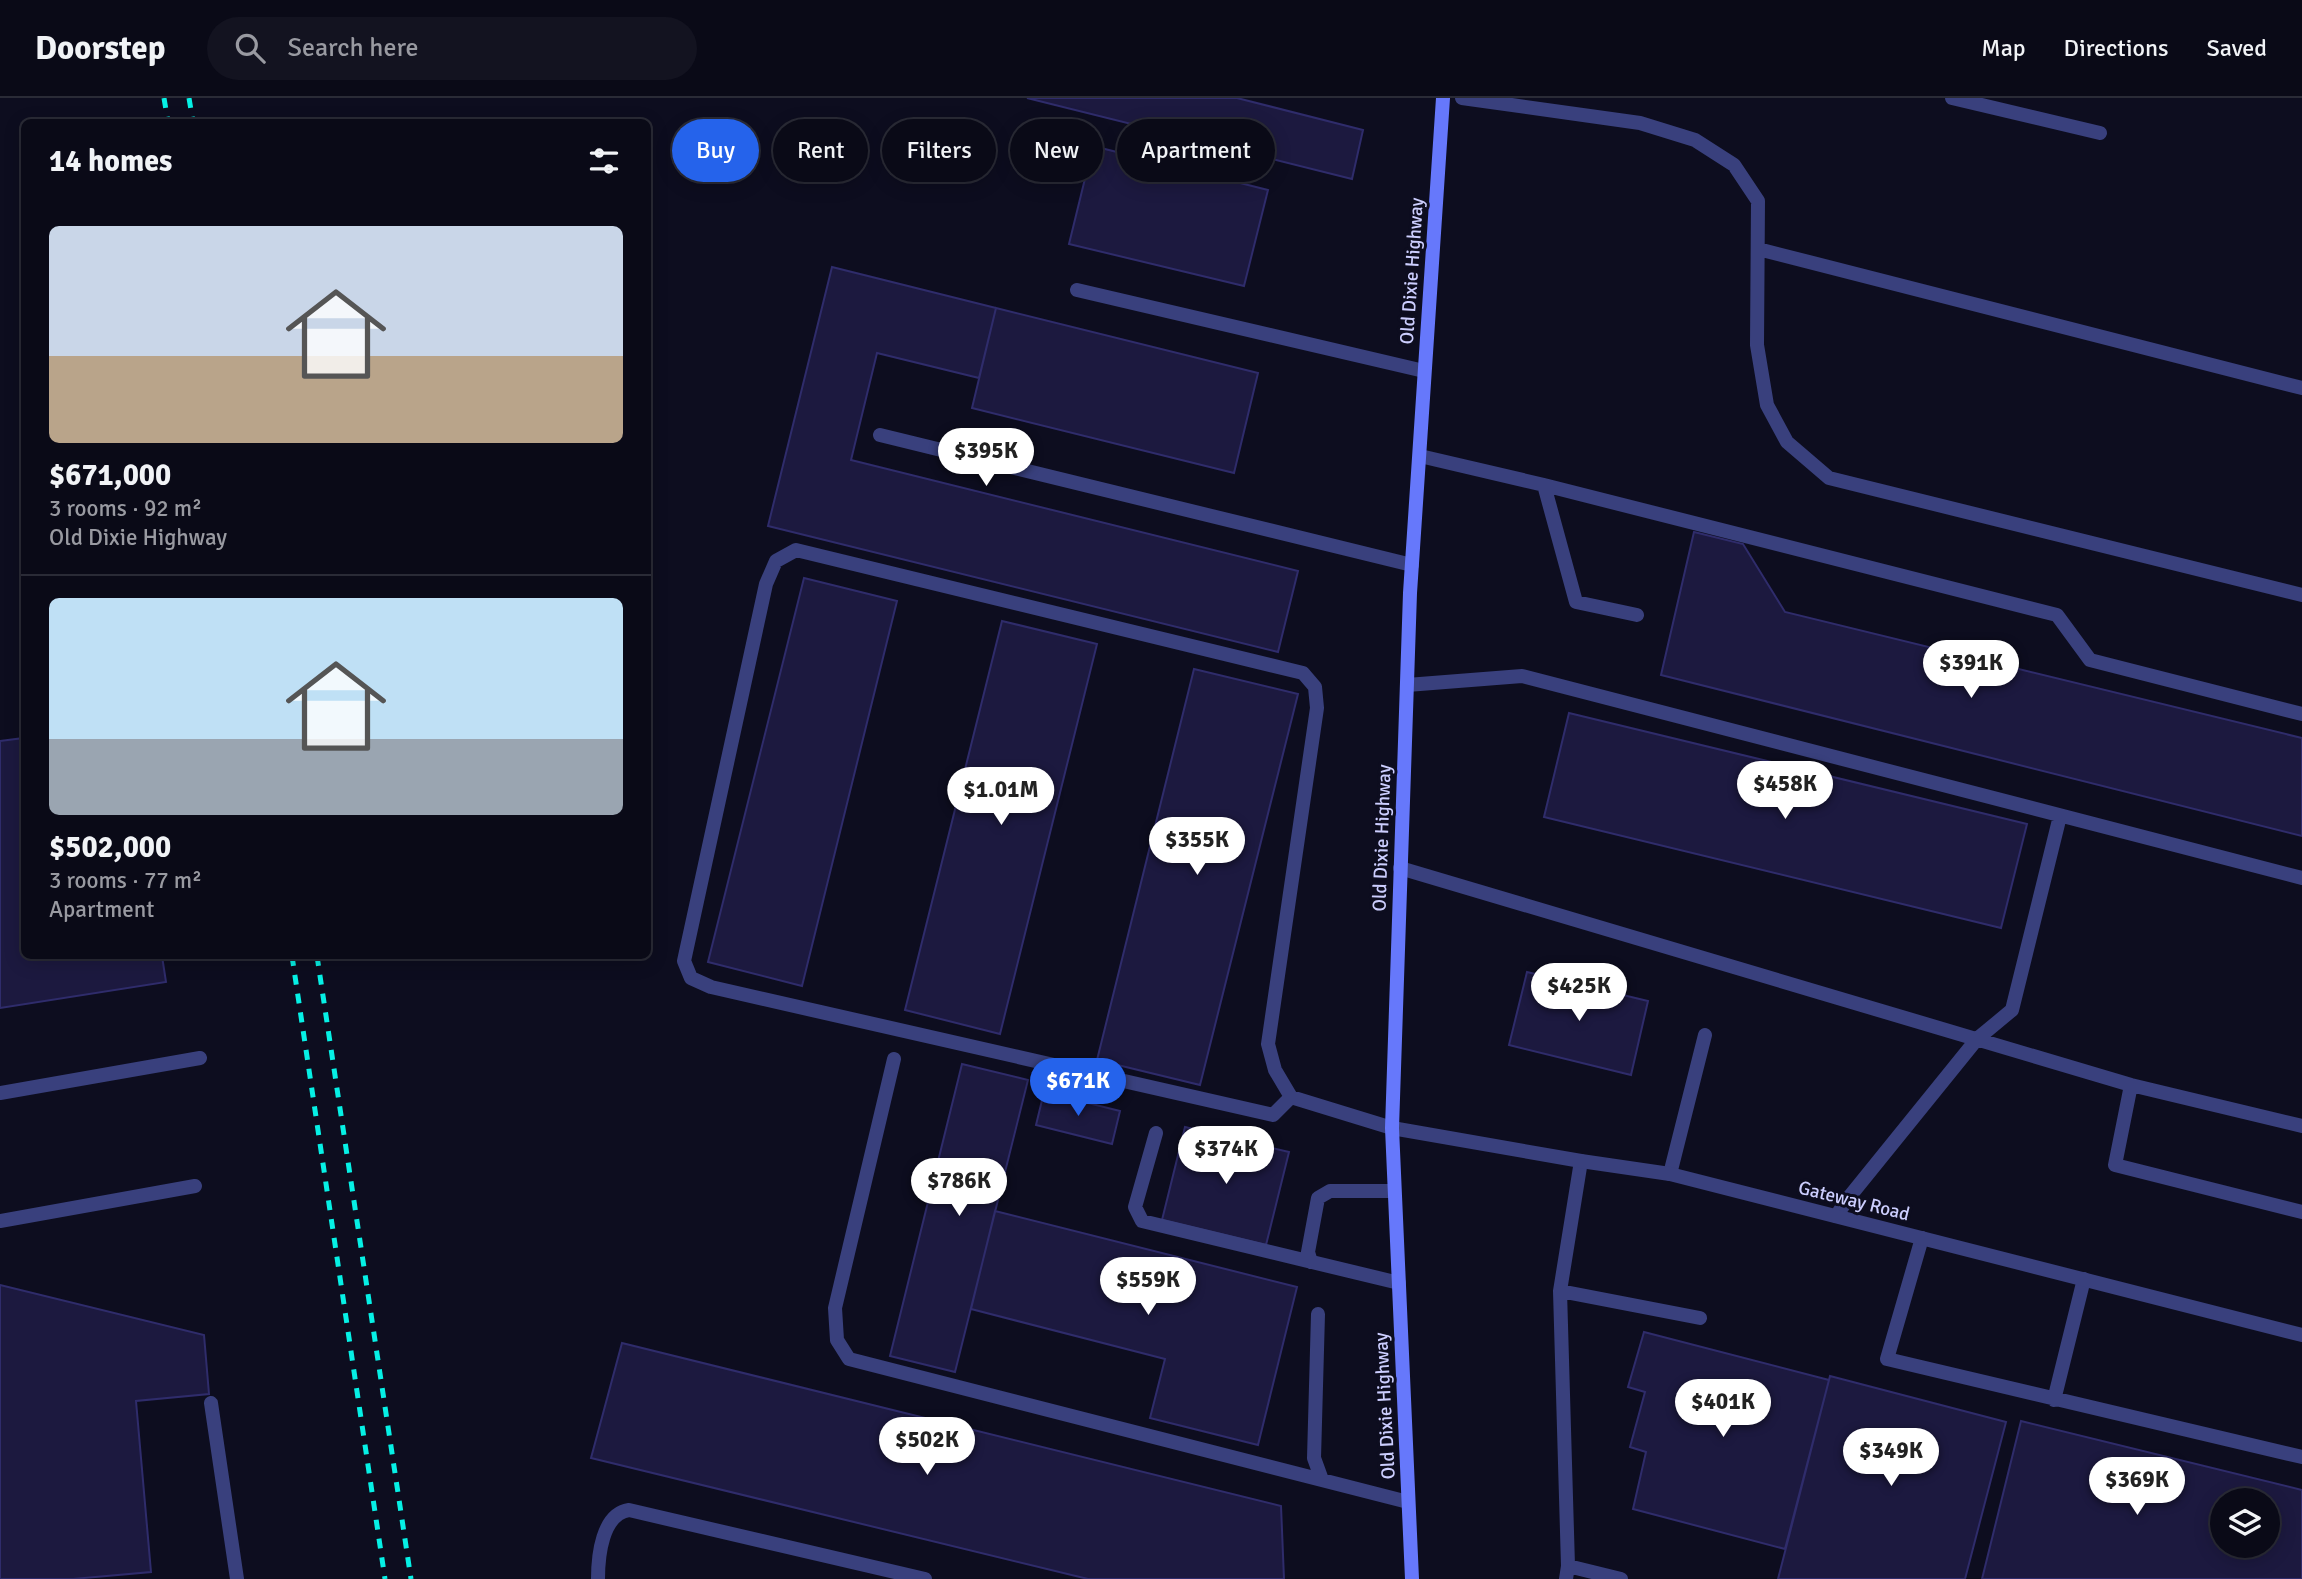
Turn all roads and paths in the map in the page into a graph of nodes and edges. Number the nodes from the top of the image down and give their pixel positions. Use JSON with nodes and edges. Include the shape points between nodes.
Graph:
{"nodes":[{"id":1,"x":1443,"y":98,"type":"edge"},
{"id":2,"x":1462,"y":98,"type":"edge"},
{"id":3,"x":1952,"y":98,"type":"edge"},
{"id":4,"x":2100,"y":133,"type":"dead end"},
{"id":5,"x":1758,"y":249,"type":"junction"},
{"id":6,"x":1077,"y":290,"type":"dead end"},
{"id":7,"x":1424,"y":371,"type":"junction"},
{"id":8,"x":2302,"y":388,"type":"edge"},
{"id":9,"x":880,"y":435,"type":"dead end"},
{"id":10,"x":1420,"y":456,"type":"junction"},
{"id":11,"x":1544,"y":485,"type":"junction"},
{"id":12,"x":1412,"y":565,"type":"junction"},
{"id":13,"x":2302,"y":595,"type":"edge"},
{"id":14,"x":1637,"y":615,"type":"dead end"},
{"id":15,"x":1407,"y":685,"type":"junction"},
{"id":16,"x":2302,"y":714,"type":"edge"},
{"id":17,"x":2060,"y":816,"type":"junction"},
{"id":18,"x":1400,"y":868,"type":"junction"},
{"id":19,"x":2302,"y":878,"type":"edge"},
{"id":20,"x":1705,"y":1035,"type":"dead end"},
{"id":21,"x":1978,"y":1039,"type":"junction"},
{"id":22,"x":200,"y":1058,"type":"dead end"},
{"id":23,"x":894,"y":1059,"type":"dead end"},
{"id":24,"x":2131,"y":1085,"type":"junction"},
{"id":25,"x":0,"y":1093,"type":"edge"},
{"id":26,"x":1291,"y":1097,"type":"junction"},
{"id":27,"x":2302,"y":1126,"type":"edge"},
{"id":28,"x":1392,"y":1128,"type":"junction"},
{"id":29,"x":1156,"y":1133,"type":"dead end"},
{"id":30,"x":1581,"y":1161,"type":"junction"},
{"id":31,"x":1670,"y":1174,"type":"junction"},
{"id":32,"x":195,"y":1186,"type":"dead end"},
{"id":33,"x":1394,"y":1191,"type":"junction"},
{"id":34,"x":2302,"y":1212,"type":"edge"},
{"id":35,"x":1836,"y":1216,"type":"junction"},
{"id":36,"x":0,"y":1222,"type":"edge"},
{"id":37,"x":1922,"y":1238,"type":"junction"},
{"id":38,"x":1311,"y":1262,"type":"junction"},
{"id":39,"x":2084,"y":1279,"type":"junction"},
{"id":40,"x":1398,"y":1283,"type":"junction"},
{"id":41,"x":1560,"y":1292,"type":"junction"},
{"id":42,"x":1318,"y":1314,"type":"dead end"},
{"id":43,"x":1700,"y":1318,"type":"dead end"},
{"id":44,"x":2302,"y":1335,"type":"edge"},
{"id":45,"x":2054,"y":1400,"type":"junction"},
{"id":46,"x":211,"y":1403,"type":"dead end"},
{"id":47,"x":2302,"y":1457,"type":"edge"},
{"id":48,"x":1322,"y":1480,"type":"junction"},
{"id":49,"x":1408,"y":1502,"type":"junction"},
{"id":50,"x":1567,"y":1573,"type":"edge"},
{"id":51,"x":237,"y":1579,"type":"edge"},
{"id":52,"x":598,"y":1579,"type":"edge"},
{"id":53,"x":925,"y":1579,"type":"edge"},
{"id":54,"x":1412,"y":1579,"type":"edge"},
{"id":55,"x":1621,"y":1579,"type":"edge"}],
"edges":[{"from":1,"to":7,"type":"street","name":"Old Dixie Highway"},
{"from":2,"to":5,"type":"street","via":[[1640,123],[1695,140],[1734,165],[1758,201]]},
{"from":3,"to":4,"type":"street"},
{"from":5,"to":8,"type":"street"},
{"from":5,"to":13,"type":"street","via":[[1757,345],[1767,405],[1787,442],[1829,478]]},
{"from":6,"to":7,"type":"street"},
{"from":7,"to":10,"type":"street","name":"Old Dixie Highway"},
{"from":9,"to":12,"type":"street"},
{"from":10,"to":11,"type":"street"},
{"from":10,"to":12,"type":"street","name":"Old Dixie Highway"},
{"from":11,"to":14,"type":"street","via":[[1576,602]]},
{"from":11,"to":16,"type":"street","via":[[2057,615],[2090,660]]},
{"from":12,"to":15,"type":"street","name":"Old Dixie Highway"},
{"from":15,"to":17,"type":"street","via":[[1522,676]]},
{"from":15,"to":18,"type":"street","name":"Old Dixie Highway"},
{"from":17,"to":19,"type":"street"},
{"from":17,"to":21,"type":"street","via":[[2012,1010]]},
{"from":18,"to":21,"type":"street"},
{"from":18,"to":28,"type":"street","name":"Old Dixie Highway"},
{"from":20,"to":31,"type":"street"},
{"from":21,"to":24,"type":"street"},
{"from":21,"to":35,"type":"street"},
{"from":22,"to":25,"type":"street"},
{"from":23,"to":48,"type":"street","via":[[835,1308],[837,1340],[849,1359]]},
{"from":24,"to":27,"type":"street"},
{"from":24,"to":34,"type":"street","via":[[2115,1166]]},
{"from":26,"to":26,"type":"street","via":[[1273,1115],[712,987],[691,978],[684,961],[766,584],[776,561],[796,550],[1303,673],[1315,687],[1317,708],[1268,1045],[1275,1070]]},
{"from":26,"to":28,"type":"street","name":"Gateway Road"},
{"from":28,"to":30,"type":"street","name":"Gateway Road"},
{"from":28,"to":33,"type":"street","name":"Old Dixie Highway"},
{"from":29,"to":38,"type":"street","via":[[1135,1207],[1142,1221]]},
{"from":30,"to":31,"type":"street","name":"Gateway Road"},
{"from":30,"to":41,"type":"street"},
{"from":31,"to":35,"type":"street","name":"Gateway Road"},
{"from":32,"to":36,"type":"street"},
{"from":33,"to":38,"type":"street","via":[[1330,1191],[1318,1198],[1308,1252]]},
{"from":33,"to":40,"type":"street","name":"Old Dixie Highway"},
{"from":35,"to":37,"type":"street","name":"Gateway Road"},
{"from":37,"to":39,"type":"street","name":"Gateway Road"},
{"from":37,"to":45,"type":"street","via":[[1887,1359]]},
{"from":38,"to":40,"type":"street"},
{"from":39,"to":44,"type":"street","name":"Gateway Road"},
{"from":39,"to":45,"type":"street"},
{"from":40,"to":49,"type":"street","name":"Old Dixie Highway"},
{"from":41,"to":43,"type":"street"},
{"from":41,"to":50,"type":"street"},
{"from":42,"to":48,"type":"street","via":[[1314,1458]]},
{"from":45,"to":47,"type":"street"},
{"from":46,"to":51,"type":"street"},
{"from":48,"to":49,"type":"street"},
{"from":49,"to":54,"type":"street","name":"Old Dixie Highway"},
{"from":50,"to":55,"type":"street"},
{"from":52,"to":53,"type":"street","via":[[598,1560],[608,1527],[616,1514],[629,1510]]}]}
